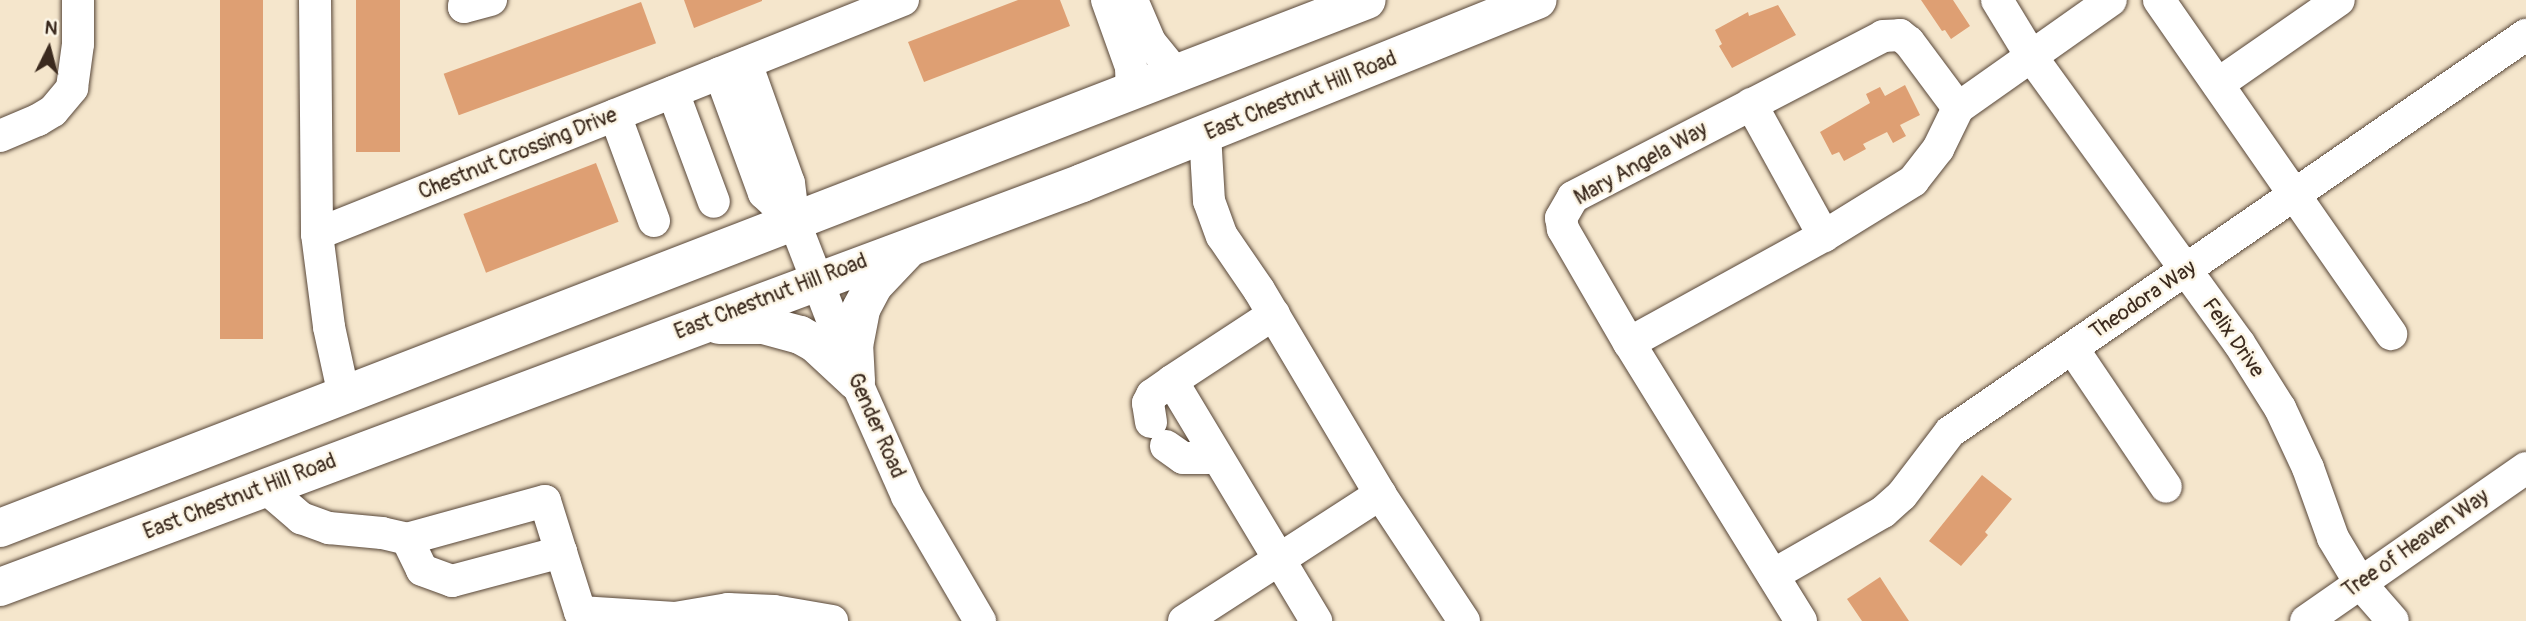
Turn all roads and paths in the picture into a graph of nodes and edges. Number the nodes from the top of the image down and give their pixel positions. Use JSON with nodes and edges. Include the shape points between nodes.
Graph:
{"nodes":[{"id":1,"x":78,"y":0,"type":"edge"},
{"id":2,"x":315,"y":0,"type":"edge"},
{"id":3,"x":465,"y":0,"type":"edge"},
{"id":4,"x":491,"y":0,"type":"edge"},
{"id":5,"x":903,"y":0,"type":"edge"},
{"id":6,"x":1107,"y":0,"type":"edge"},
{"id":7,"x":1132,"y":0,"type":"edge"},
{"id":8,"x":1367,"y":0,"type":"edge"},
{"id":9,"x":1498,"y":0,"type":"edge"},
{"id":10,"x":1538,"y":0,"type":"edge"},
{"id":11,"x":1997,"y":0,"type":"edge"},
{"id":12,"x":2111,"y":0,"type":"edge"},
{"id":13,"x":2159,"y":0,"type":"edge"},
{"id":14,"x":2339,"y":0,"type":"edge"},
{"id":15,"x":2526,"y":35,"type":"edge"},
{"id":16,"x":1448,"y":37,"type":"junction"},
{"id":17,"x":2031,"y":56,"type":"junction"},
{"id":18,"x":733,"y":68,"type":"junction"},
{"id":19,"x":1180,"y":73,"type":"junction"},
{"id":20,"x":2218,"y":84,"type":"junction"},
{"id":21,"x":673,"y":92,"type":"junction"},
{"id":22,"x":1132,"y":92,"type":"junction"},
{"id":23,"x":1751,"y":104,"type":"junction"},
{"id":24,"x":1958,"y":108,"type":"junction"},
{"id":25,"x":615,"y":115,"type":"junction"},
{"id":26,"x":1205,"y":134,"type":"junction"},
{"id":27,"x":0,"y":135,"type":"edge"},
{"id":28,"x":2296,"y":194,"type":"junction"},
{"id":29,"x":714,"y":202,"type":"dead end"},
{"id":30,"x":654,"y":221,"type":"dead end"},
{"id":31,"x":794,"y":221,"type":"junction"},
{"id":32,"x":317,"y":234,"type":"junction"},
{"id":33,"x":1824,"y":236,"type":"junction"},
{"id":34,"x":913,"y":244,"type":"junction"},
{"id":35,"x":2185,"y":272,"type":"junction"},
{"id":36,"x":816,"y":281,"type":"junction"},
{"id":37,"x":1274,"y":314,"type":"junction"},
{"id":38,"x":2390,"y":334,"type":"dead end"},
{"id":39,"x":668,"y":336,"type":"junction"},
{"id":40,"x":1629,"y":343,"type":"junction"},
{"id":41,"x":2073,"y":349,"type":"junction"},
{"id":42,"x":856,"y":381,"type":"junction"},
{"id":43,"x":1172,"y":381,"type":"junction"},
{"id":44,"x":344,"y":396,"type":"junction"},
{"id":45,"x":1217,"y":458,"type":"junction"},
{"id":46,"x":2526,"y":468,"type":"edge"},
{"id":47,"x":265,"y":487,"type":"junction"},
{"id":48,"x":2166,"y":487,"type":"dead end"},
{"id":49,"x":1380,"y":494,"type":"junction"},
{"id":50,"x":0,"y":528,"type":"edge"},
{"id":51,"x":407,"y":540,"type":"junction"},
{"id":52,"x":561,"y":552,"type":"junction"},
{"id":53,"x":1277,"y":559,"type":"junction"},
{"id":54,"x":1773,"y":575,"type":"junction"},
{"id":55,"x":2360,"y":583,"type":"junction"},
{"id":56,"x":0,"y":587,"type":"edge"},
{"id":57,"x":832,"y":621,"type":"edge"},
{"id":58,"x":980,"y":621,"type":"edge"},
{"id":59,"x":1184,"y":621,"type":"edge"},
{"id":60,"x":1316,"y":621,"type":"edge"},
{"id":61,"x":1464,"y":621,"type":"edge"},
{"id":62,"x":1801,"y":621,"type":"edge"},
{"id":63,"x":2306,"y":621,"type":"edge"},
{"id":64,"x":2393,"y":621,"type":"edge"}],
"edges":[{"from":1,"to":27,"type":"street","via":[[72,88],[53,111]]},
{"from":2,"to":32,"type":"street"},
{"from":3,"to":4,"type":"street","via":[[464,7]]},
{"from":5,"to":18,"type":"street","name":"Chestnut Crossing Drive"},
{"from":6,"to":22,"type":"street","via":[[1130,67]]},
{"from":7,"to":19,"type":"street","via":[[1150,42]]},
{"from":8,"to":19,"type":"main road"},
{"from":9,"to":16,"type":"main road"},
{"from":10,"to":16,"type":"main road","name":"East Chestnut Hill Road"},
{"from":11,"to":17,"type":"street","name":"Felix Drive"},
{"from":12,"to":17,"type":"street"},
{"from":13,"to":20,"type":"street"},
{"from":14,"to":20,"type":"street"},
{"from":15,"to":28,"type":"street","name":"Theodora Way"},
{"from":16,"to":26,"type":"main road","name":"East Chestnut Hill Road"},
{"from":17,"to":24,"type":"street"},
{"from":17,"to":35,"type":"street","name":"Felix Drive"},
{"from":18,"to":21,"type":"street","name":"Chestnut Crossing Drive"},
{"from":18,"to":31,"type":"street","via":[[764,193]]},
{"from":19,"to":22,"type":"main road"},
{"from":20,"to":28,"type":"street"},
{"from":21,"to":25,"type":"street","name":"Chestnut Crossing Drive"},
{"from":21,"to":29,"type":"street"},
{"from":22,"to":31,"type":"main road"},
{"from":23,"to":24,"type":"street","name":"Mary Angela Way","via":[[1892,34],[1909,42]]},
{"from":23,"to":33,"type":"street"},
{"from":23,"to":40,"type":"street","name":"Mary Angela Way","via":[[1573,197],[1565,207],[1563,229]]},
{"from":24,"to":33,"type":"street","via":[[1938,149],[1913,181]]},
{"from":25,"to":30,"type":"street"},
{"from":25,"to":32,"type":"street","name":"Chestnut Crossing Drive"},
{"from":26,"to":34,"type":"main road","name":"East Chestnut Hill Road"},
{"from":26,"to":37,"type":"street","via":[[1209,201],[1222,236]]},
{"from":28,"to":35,"type":"street","name":"Theodora Way"},
{"from":28,"to":38,"type":"street"},
{"from":31,"to":36,"type":"street","name":"Gender Road"},
{"from":31,"to":44,"type":"main road"},
{"from":32,"to":44,"type":"street"},
{"from":33,"to":40,"type":"street"},
{"from":34,"to":36,"type":"main road","name":"East Chestnut Hill Road"},
{"from":34,"to":42,"type":"main road","via":[[873,286],[861,309],[853,346]]},
{"from":35,"to":41,"type":"street","name":"Theodora Way"},
{"from":35,"to":55,"type":"street","name":"Felix Drive","via":[[2239,343],[2280,408],[2333,538]]},
{"from":36,"to":39,"type":"main road","name":"East Chestnut Hill Road"},
{"from":36,"to":42,"type":"street","name":"Gender Road"},
{"from":37,"to":43,"type":"street"},
{"from":37,"to":49,"type":"street"},
{"from":39,"to":42,"type":"main road","via":[[727,323],[763,325],[816,344]]},
{"from":39,"to":47,"type":"main road","name":"East Chestnut Hill Road"},
{"from":40,"to":54,"type":"street","name":"Mary Angela Way"},
{"from":41,"to":48,"type":"street"},
{"from":41,"to":54,"type":"street","name":"Theodora Way","via":[[1950,432],[1902,495],[1883,512]]},
{"from":42,"to":58,"type":"street","name":"Gender Road","via":[[907,496]]},
{"from":43,"to":45,"type":"street"},
{"from":43,"to":45,"type":"street","via":[[1148,403],[1158,434],[1183,458]]},
{"from":44,"to":50,"type":"main road"},
{"from":45,"to":53,"type":"street"},
{"from":46,"to":55,"type":"street","name":"Tree of Heaven Way"},
{"from":47,"to":51,"type":"street","via":[[301,519]]},
{"from":47,"to":56,"type":"main road","name":"East Chestnut Hill Road"},
{"from":49,"to":53,"type":"street"},
{"from":49,"to":61,"type":"street"},
{"from":51,"to":52,"type":"street","via":[[422,570],[452,581]]},
{"from":51,"to":52,"type":"street","via":[[545,501]]},
{"from":52,"to":57,"type":"street","via":[[580,612],[675,618],[728,609]]},
{"from":53,"to":59,"type":"street"},
{"from":53,"to":60,"type":"street"},
{"from":54,"to":62,"type":"street","name":"Mary Angela Way"},
{"from":55,"to":63,"type":"street","name":"Tree of Heaven Way"},
{"from":55,"to":64,"type":"street","name":"Felix Drive"}]}
